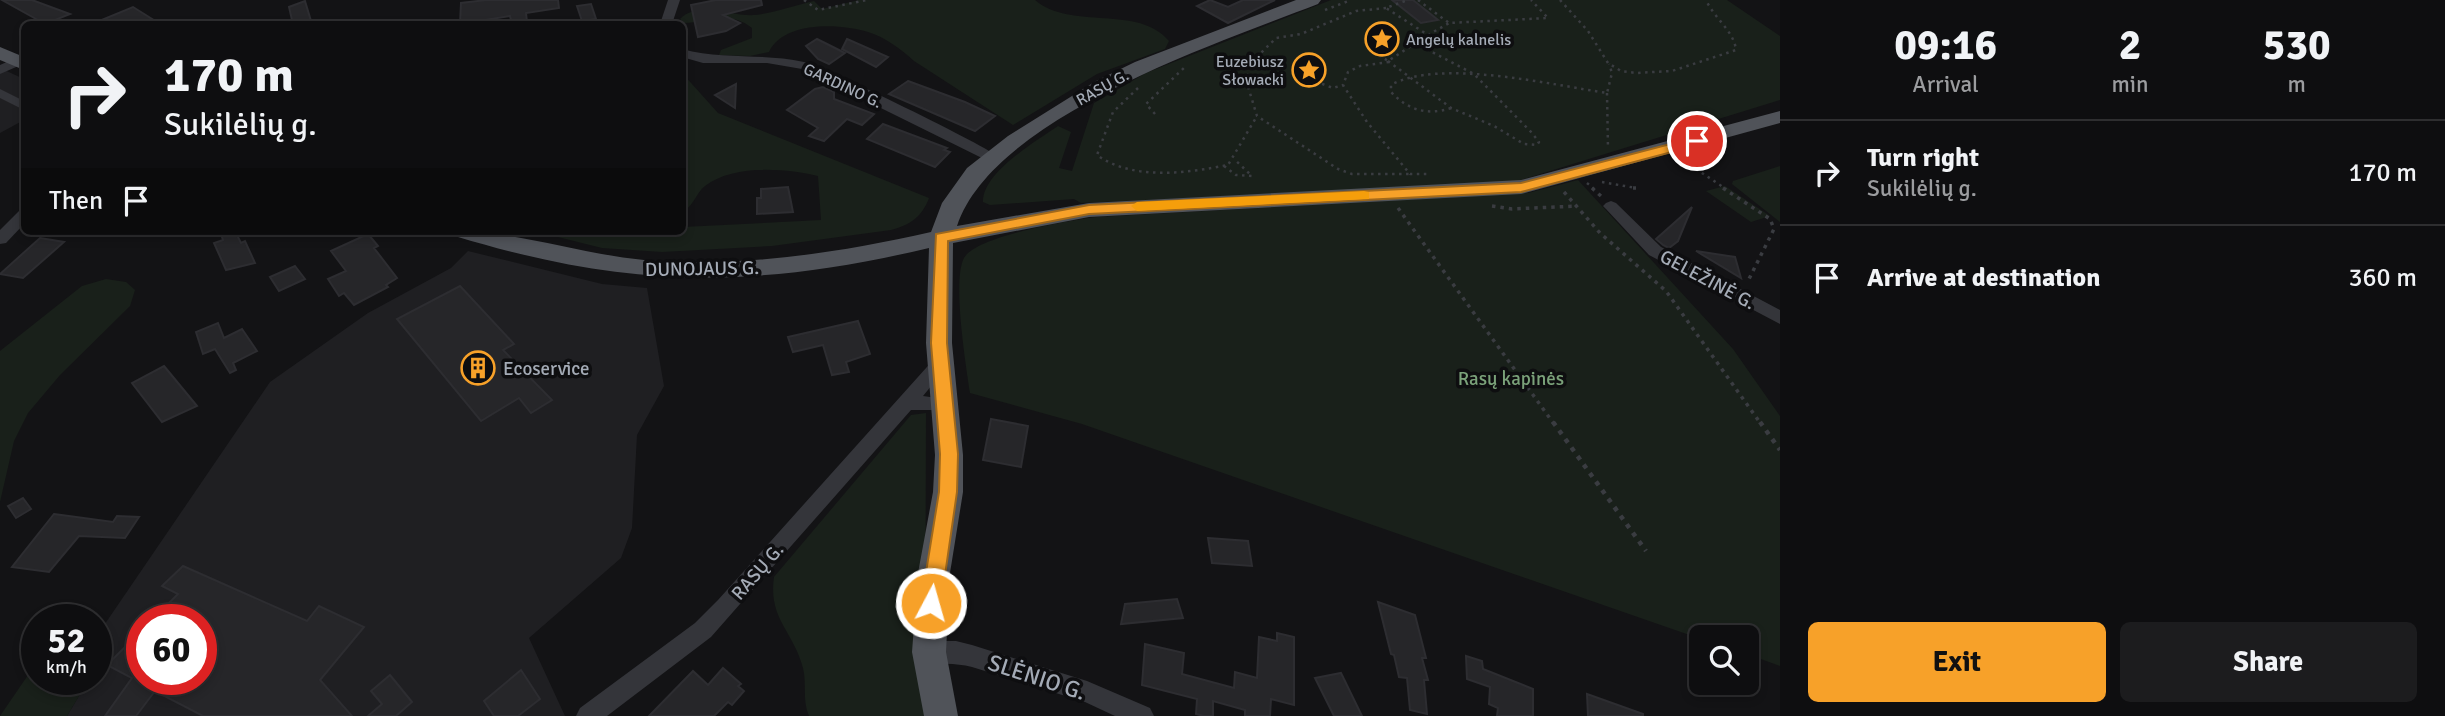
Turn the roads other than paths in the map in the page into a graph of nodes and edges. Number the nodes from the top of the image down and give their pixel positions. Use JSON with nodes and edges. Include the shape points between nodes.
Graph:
{"nodes":[{"id":1,"x":674,"y":0,"type":"edge"},
{"id":2,"x":1312,"y":0,"type":"edge"},
{"id":3,"x":667,"y":21,"type":"edge"},
{"id":4,"x":686,"y":54,"type":"edge"},
{"id":5,"x":14,"y":59,"type":"edge"},
{"id":6,"x":0,"y":70,"type":"edge"},
{"id":7,"x":0,"y":93,"type":"edge"},
{"id":8,"x":21,"y":104,"type":"edge"},
{"id":9,"x":1780,"y":117,"type":"edge"},
{"id":10,"x":993,"y":158,"type":"junction"},
{"id":11,"x":1611,"y":206,"type":"dead end"},
{"id":12,"x":21,"y":218,"type":"edge"},
{"id":13,"x":481,"y":235,"type":"edge"},
{"id":14,"x":941,"y":238,"type":"junction"},
{"id":15,"x":0,"y":239,"type":"edge"},
{"id":16,"x":1780,"y":318,"type":"edge"},
{"id":17,"x":941,"y":363,"type":"junction"},
{"id":18,"x":905,"y":402,"type":"junction"},
{"id":19,"x":945,"y":405,"type":"junction"},
{"id":20,"x":929,"y":652,"type":"junction"},
{"id":21,"x":587,"y":716,"type":"edge"},
{"id":22,"x":941,"y":716,"type":"edge"},
{"id":23,"x":1142,"y":716,"type":"edge"}],
"edges":[{"from":1,"to":3,"type":"street"},
{"from":2,"to":10,"type":"main road","name":"RASŲ G.","via":[[1124,74]]},
{"from":4,"to":10,"type":"street","name":"GARDINO G.","via":[[703,60],[766,59],[806,66]]},
{"from":5,"to":6,"type":"street"},
{"from":7,"to":8,"type":"street"},
{"from":9,"to":14,"type":"main road","name":"DUNOJAUS G.","via":[[1521,187],[1089,209]]},
{"from":10,"to":14,"type":"main road","name":"RASŲ G.","via":[[975,173],[953,204]]},
{"from":11,"to":16,"type":"street","name":"GELEŽINĖ G.","via":[[1655,251]]},
{"from":12,"to":15,"type":"street"},
{"from":13,"to":14,"type":"main road","name":"DUNOJAUS G.","via":[[588,264],[672,271],[829,261]]},
{"from":14,"to":17,"type":"main road","name":"RASŲ G."},
{"from":17,"to":18,"type":"street","name":"RASŲ G."},
{"from":17,"to":19,"type":"main road","name":"RASŲ G."},
{"from":18,"to":19,"type":"street"},
{"from":18,"to":21,"type":"street","name":"RASŲ G.","via":[[719,615]]},
{"from":19,"to":20,"type":"main road","name":"RASŲ G.","via":[[948,492],[934,573]]},
{"from":20,"to":22,"type":"main road","name":"RASŲ G."},
{"from":20,"to":23,"type":"street","name":"SLĖNIO G.","via":[[972,656],[1087,692]]}]}
